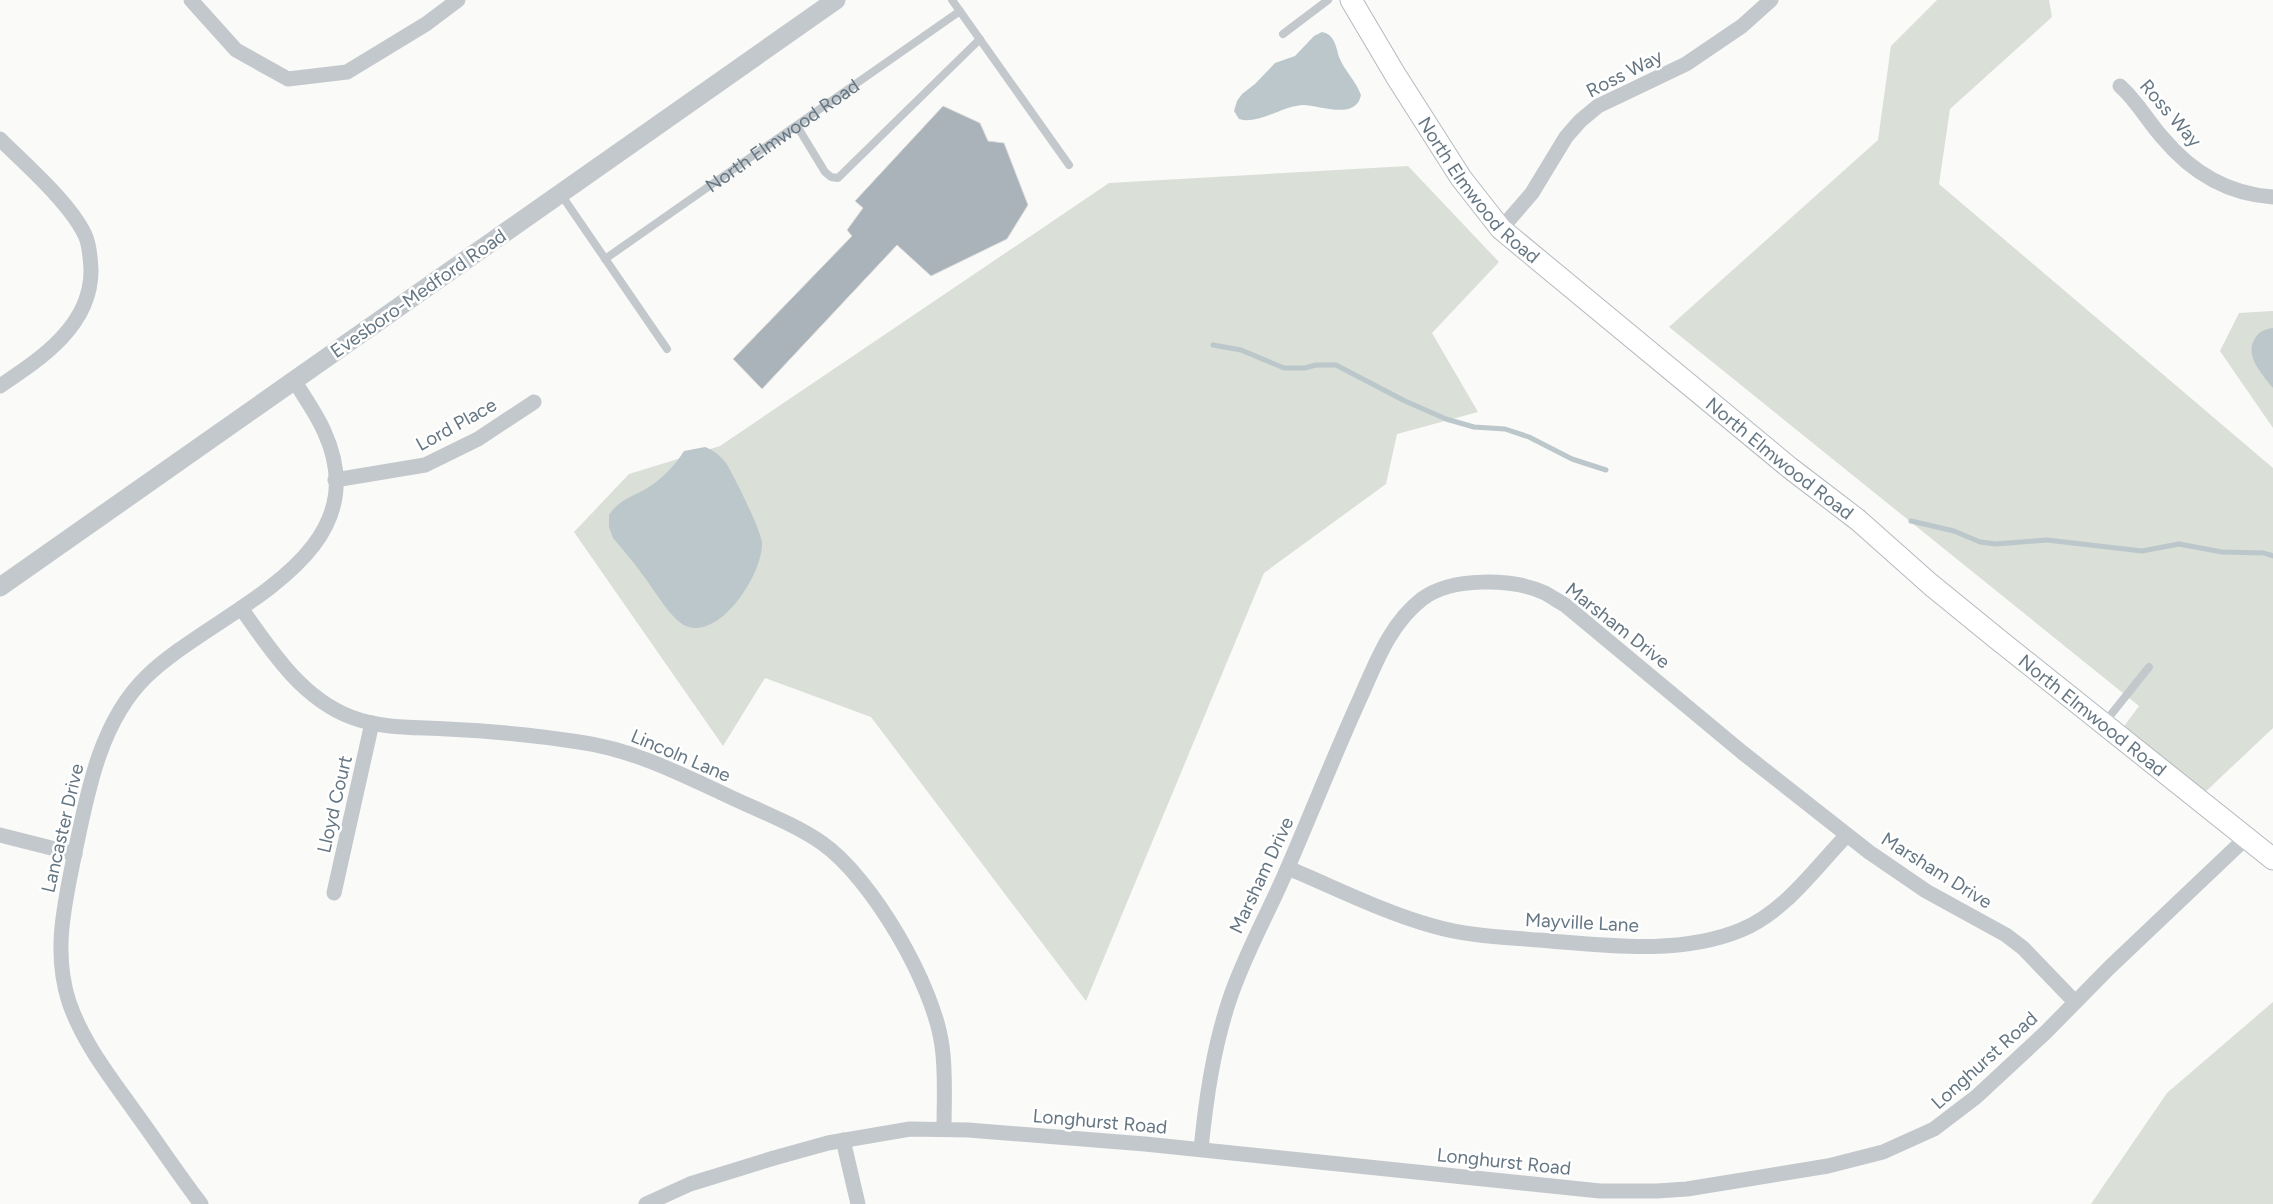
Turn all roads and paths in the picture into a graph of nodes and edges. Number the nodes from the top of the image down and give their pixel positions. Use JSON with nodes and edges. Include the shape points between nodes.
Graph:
{"nodes":[{"id":1,"x":191,"y":0,"type":"edge"},
{"id":2,"x":458,"y":0,"type":"edge"},
{"id":3,"x":836,"y":0,"type":"edge"},
{"id":4,"x":952,"y":0,"type":"edge"},
{"id":5,"x":1328,"y":0,"type":"edge"},
{"id":6,"x":1351,"y":0,"type":"edge"},
{"id":7,"x":1771,"y":0,"type":"edge"},
{"id":8,"x":960,"y":12,"type":"junction"},
{"id":9,"x":1283,"y":34,"type":"dead end"},
{"id":10,"x":980,"y":39,"type":"junction"},
{"id":11,"x":2120,"y":86,"type":"dead end"},
{"id":12,"x":797,"y":126,"type":"junction"},
{"id":13,"x":0,"y":139,"type":"edge"},
{"id":14,"x":1069,"y":165,"type":"dead end"},
{"id":15,"x":560,"y":193,"type":"junction"},
{"id":16,"x":2273,"y":197,"type":"edge"},
{"id":17,"x":1500,"y":229,"type":"junction"},
{"id":18,"x":605,"y":259,"type":"junction"},
{"id":19,"x":667,"y":348,"type":"dead end"},
{"id":20,"x":294,"y":380,"type":"junction"},
{"id":21,"x":0,"y":386,"type":"edge"},
{"id":22,"x":534,"y":402,"type":"dead end"},
{"id":23,"x":335,"y":480,"type":"junction"},
{"id":24,"x":0,"y":587,"type":"edge"},
{"id":25,"x":241,"y":608,"type":"junction"},
{"id":26,"x":2149,"y":667,"type":"dead end"},
{"id":27,"x":372,"y":723,"type":"junction"},
{"id":28,"x":2104,"y":724,"type":"junction"},
{"id":29,"x":0,"y":835,"type":"edge"},
{"id":30,"x":1848,"y":835,"type":"junction"},
{"id":31,"x":2246,"y":837,"type":"junction"},
{"id":32,"x":75,"y":854,"type":"junction"},
{"id":33,"x":2273,"y":858,"type":"edge"},
{"id":34,"x":1288,"y":868,"type":"junction"},
{"id":35,"x":334,"y":893,"type":"dead end"},
{"id":36,"x":2075,"y":1002,"type":"junction"},
{"id":37,"x":944,"y":1129,"type":"junction"},
{"id":38,"x":843,"y":1140,"type":"junction"},
{"id":39,"x":1201,"y":1149,"type":"junction"},
{"id":40,"x":1620,"y":1198,"type":"edge"},
{"id":41,"x":201,"y":1204,"type":"edge"},
{"id":42,"x":646,"y":1204,"type":"edge"},
{"id":43,"x":858,"y":1204,"type":"edge"}],
"edges":[{"from":1,"to":2,"type":"street","via":[[236,50],[288,79],[347,72],[426,24]]},
{"from":3,"to":15,"type":"street","name":"Evesboro-Medford Road"},
{"from":4,"to":8,"type":"lane"},
{"from":5,"to":9,"type":"lane"},
{"from":6,"to":17,"type":"main road","name":"North Elmwood Road","via":[[1461,178]]},
{"from":7,"to":17,"type":"street","name":"Ross Way","via":[[1742,26],[1686,64],[1598,106],[1580,121],[1566,137],[1532,193]]},
{"from":8,"to":10,"type":"lane"},
{"from":8,"to":12,"type":"lane","name":"North Elmwood Road"},
{"from":10,"to":12,"type":"lane","via":[[838,178],[825,172]]},
{"from":10,"to":14,"type":"lane"},
{"from":11,"to":16,"type":"street","name":"Ross Way","via":[[2173,150],[2201,174],[2225,188],[2252,196]]},
{"from":12,"to":18,"type":"lane","name":"North Elmwood Road"},
{"from":13,"to":21,"type":"street","via":[[75,218],[86,236],[91,278],[87,298],[66,334],[50,350]]},
{"from":15,"to":18,"type":"lane"},
{"from":15,"to":20,"type":"street","name":"Evesboro-Medford Road"},
{"from":17,"to":28,"type":"main road","name":"North Elmwood Road"},
{"from":18,"to":19,"type":"lane"},
{"from":20,"to":23,"type":"street","name":"Lancaster Drive","via":[[324,430]]},
{"from":20,"to":24,"type":"street","name":"Evesboro-Medford Road"},
{"from":22,"to":23,"type":"street","name":"Lord Place","via":[[478,439],[425,465]]},
{"from":23,"to":25,"type":"street","name":"Lancaster Drive","via":[[332,513],[323,534],[291,570]]},
{"from":25,"to":27,"type":"street","name":"Lincoln Lane","via":[[283,666],[314,695],[350,717]]},
{"from":25,"to":32,"type":"street","name":"Lancaster Drive","via":[[164,661],[130,695],[98,761],[83,809]]},
{"from":26,"to":28,"type":"lane"},
{"from":27,"to":35,"type":"street","name":"Lloyd Court"},
{"from":27,"to":37,"type":"street","name":"Lincoln Lane","via":[[514,734],[602,746],[645,759],[710,787],[822,843],[841,859],[873,897],[912,962],[932,1005],[942,1046]]},
{"from":28,"to":31,"type":"main road","name":"North Elmwood Road"},
{"from":29,"to":32,"type":"street"},
{"from":30,"to":34,"type":"street","name":"Mayville Lane","via":[[1779,906],[1741,930],[1695,942],[1645,946],[1458,932],[1408,918]]},
{"from":30,"to":34,"type":"street","name":"Marsham Drive","via":[[1743,753],[1565,605],[1525,586],[1484,583],[1443,589],[1424,598],[1394,629],[1351,716]]},
{"from":30,"to":36,"type":"street","name":"Marsham Drive","via":[[1907,878],[2017,944],[2038,961]]},
{"from":31,"to":33,"type":"main road","name":"North Elmwood Road"},
{"from":31,"to":36,"type":"street","name":"Longhurst Road"},
{"from":32,"to":41,"type":"street","name":"Lancaster Drive","via":[[61,926],[62,977],[69,1003],[93,1052]]},
{"from":34,"to":39,"type":"street","name":"Marsham Drive","via":[[1228,1002],[1207,1090]]},
{"from":36,"to":40,"type":"street","name":"Longhurst Road","via":[[1976,1097],[1934,1129],[1909,1142],[1828,1166],[1715,1186]]},
{"from":37,"to":38,"type":"street","name":"Longhurst Road","via":[[910,1129]]},
{"from":37,"to":39,"type":"street","name":"Longhurst Road"},
{"from":38,"to":42,"type":"street","name":"Longhurst Road","via":[[717,1174]]},
{"from":38,"to":43,"type":"street"},
{"from":39,"to":40,"type":"street","name":"Longhurst Road","via":[[1553,1187]]}]}
